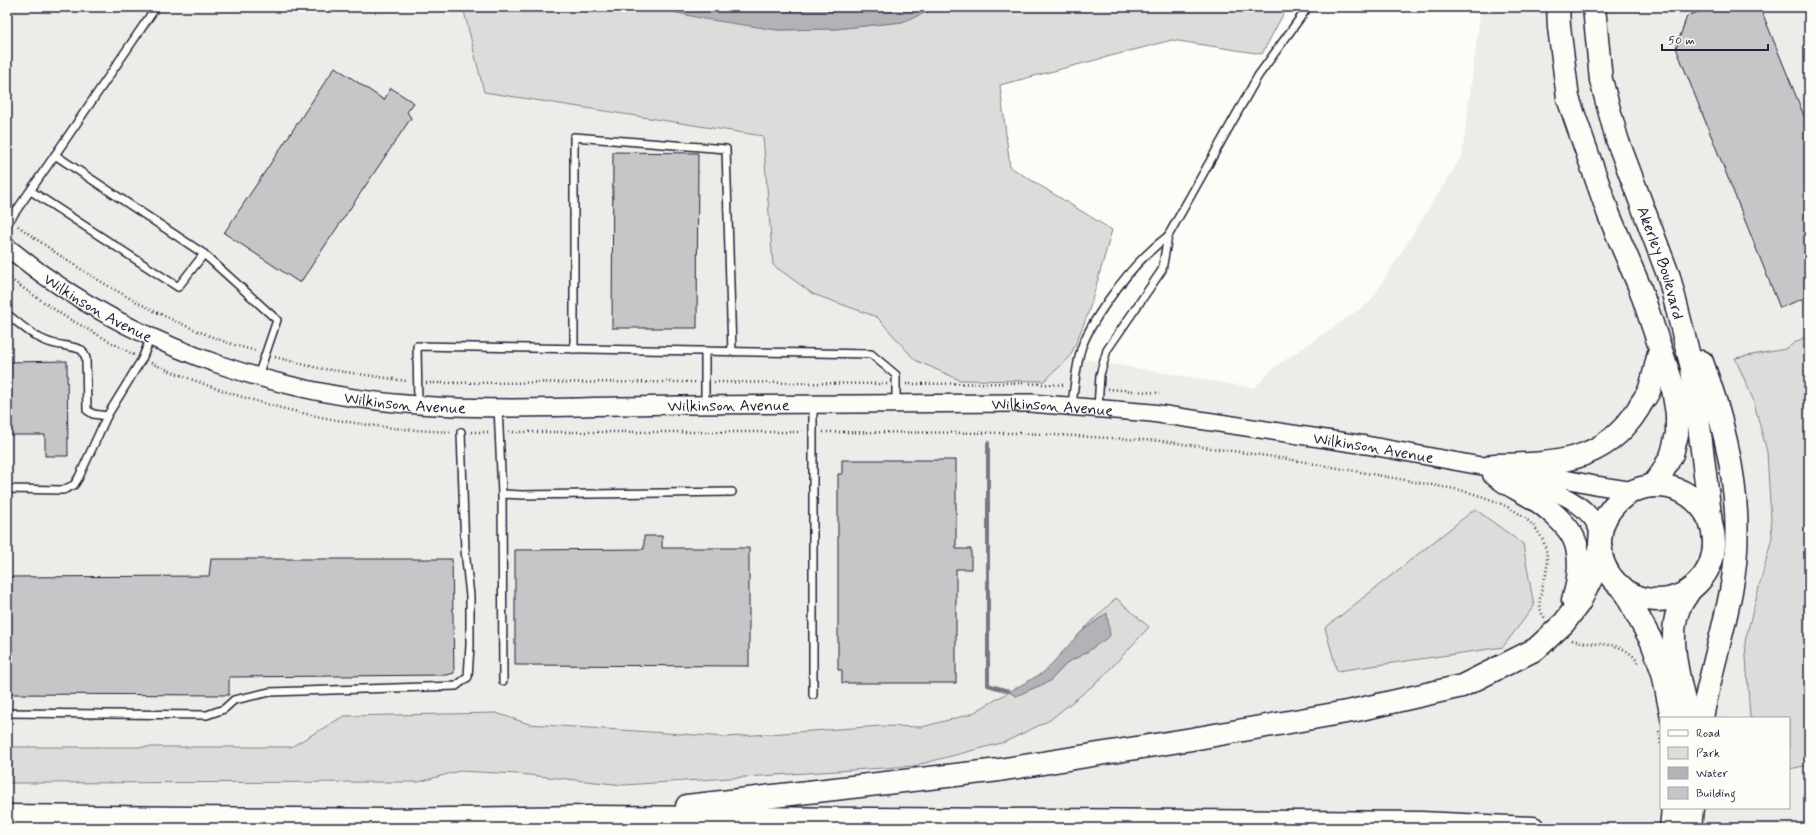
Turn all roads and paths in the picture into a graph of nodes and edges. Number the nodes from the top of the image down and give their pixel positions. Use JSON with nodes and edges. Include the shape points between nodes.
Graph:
{"nodes":[{"id":1,"x":156,"y":7,"type":"edge"},
{"id":2,"x":1308,"y":7,"type":"edge"},
{"id":3,"x":1558,"y":7,"type":"edge"},
{"id":4,"x":1594,"y":7,"type":"edge"},
{"id":5,"x":55,"y":155,"type":"junction"},
{"id":6,"x":31,"y":191,"type":"junction"},
{"id":7,"x":7,"y":224,"type":"edge"},
{"id":8,"x":1168,"y":236,"type":"junction"},
{"id":9,"x":7,"y":247,"type":"edge"},
{"id":10,"x":204,"y":254,"type":"junction"},
{"id":11,"x":1669,"y":277,"type":"junction"},
{"id":12,"x":7,"y":314,"type":"edge"},
{"id":13,"x":151,"y":337,"type":"junction"},
{"id":14,"x":574,"y":349,"type":"junction"},
{"id":15,"x":1660,"y":349,"type":"junction"},
{"id":16,"x":704,"y":351,"type":"junction"},
{"id":17,"x":732,"y":352,"type":"junction"},
{"id":18,"x":258,"y":378,"type":"junction"},
{"id":19,"x":813,"y":404,"type":"junction"},
{"id":20,"x":418,"y":405,"type":"junction"},
{"id":21,"x":705,"y":405,"type":"junction"},
{"id":22,"x":896,"y":405,"type":"junction"},
{"id":23,"x":1072,"y":406,"type":"junction"},
{"id":24,"x":498,"y":407,"type":"junction"},
{"id":25,"x":1098,"y":408,"type":"junction"},
{"id":26,"x":107,"y":416,"type":"junction"},
{"id":27,"x":461,"y":432,"type":"dead end"},
{"id":28,"x":1030,"y":434,"type":"dead end"},
{"id":29,"x":1490,"y":468,"type":"junction"},
{"id":30,"x":1643,"y":488,"type":"junction"},
{"id":31,"x":7,"y":489,"type":"edge"},
{"id":32,"x":732,"y":492,"type":"dead end"},
{"id":33,"x":502,"y":494,"type":"junction"},
{"id":34,"x":1711,"y":523,"type":"junction"},
{"id":35,"x":1601,"y":543,"type":"junction"},
{"id":36,"x":1622,"y":587,"type":"junction"},
{"id":37,"x":1690,"y":590,"type":"junction"},
{"id":38,"x":1560,"y":628,"type":"junction"},
{"id":39,"x":1643,"y":670,"type":"dead end"},
{"id":40,"x":503,"y":681,"type":"dead end"},
{"id":41,"x":813,"y":695,"type":"dead end"},
{"id":42,"x":7,"y":713,"type":"edge"},
{"id":43,"x":1666,"y":717,"type":"edge"},
{"id":44,"x":1688,"y":717,"type":"edge"},
{"id":45,"x":1702,"y":717,"type":"edge"},
{"id":46,"x":1673,"y":809,"type":"edge"},
{"id":47,"x":1692,"y":809,"type":"edge"},
{"id":48,"x":7,"y":816,"type":"edge"},
{"id":49,"x":589,"y":817,"type":"junction"},
{"id":50,"x":1533,"y":828,"type":"edge"},
{"id":51,"x":1671,"y":828,"type":"edge"},
{"id":52,"x":1690,"y":828,"type":"edge"}],
"edges":[{"from":1,"to":5,"type":"lane"},
{"from":2,"to":8,"type":"lane","via":[[1258,76]]},
{"from":3,"to":15,"type":"main road","name":"Akerley Boulevard","via":[[1568,98],[1609,215],[1640,288]]},
{"from":4,"to":11,"type":"main road","name":"Akerley Boulevard","via":[[1601,80],[1613,124]]},
{"from":5,"to":6,"type":"lane"},
{"from":5,"to":10,"type":"lane"},
{"from":6,"to":7,"type":"lane"},
{"from":6,"to":10,"type":"lane","via":[[178,287]]},
{"from":8,"to":23,"type":"lane","via":[[1144,256],[1094,322],[1082,348]]},
{"from":8,"to":25,"type":"lane","via":[[1162,270],[1107,350],[1100,375]]},
{"from":9,"to":13,"type":"street","name":"Wilkinson Avenue","via":[[46,277]]},
{"from":10,"to":18,"type":"lane","via":[[277,320]]},
{"from":11,"to":34,"type":"main road","name":"Akerley Boulevard","via":[[1692,368]]},
{"from":11,"to":45,"type":"main road","via":[[1709,381],[1726,440],[1736,496],[1737,542],[1731,590]]},
{"from":12,"to":26,"type":"lane","via":[[46,342],[82,350],[86,358],[87,410],[93,414]]},
{"from":13,"to":18,"type":"street","name":"Wilkinson Avenue"},
{"from":13,"to":26,"type":"lane","via":[[142,359]]},
{"from":14,"to":16,"type":"lane"},
{"from":14,"to":17,"type":"lane","via":[[574,137],[726,149]]},
{"from":14,"to":20,"type":"lane","via":[[417,346]]},
{"from":15,"to":29,"type":"main road","via":[[1649,391],[1630,422],[1609,442],[1587,454],[1544,464]]},
{"from":15,"to":30,"type":"main road","name":"Akerley Boulevard","via":[[1672,383],[1677,434],[1672,454],[1662,473]]},
{"from":16,"to":17,"type":"lane"},
{"from":16,"to":21,"type":"lane"},
{"from":17,"to":22,"type":"lane","via":[[871,354],[896,375]]},
{"from":18,"to":20,"type":"street","name":"Wilkinson Avenue","via":[[330,395]]},
{"from":19,"to":21,"type":"street","name":"Wilkinson Avenue"},
{"from":19,"to":22,"type":"street","name":"Wilkinson Avenue"},
{"from":19,"to":41,"type":"lane"},
{"from":20,"to":24,"type":"street","name":"Wilkinson Avenue"},
{"from":21,"to":24,"type":"street","name":"Wilkinson Avenue"},
{"from":22,"to":23,"type":"street","name":"Wilkinson Avenue","via":[[1030,403]]},
{"from":23,"to":25,"type":"street","name":"Wilkinson Avenue"},
{"from":24,"to":33,"type":"lane"},
{"from":25,"to":29,"type":"street","name":"Wilkinson Avenue","via":[[1260,428]]},
{"from":26,"to":31,"type":"lane","via":[[74,485],[63,490]]},
{"from":27,"to":42,"type":"lane","via":[[465,550],[470,596],[470,645],[468,677],[456,686],[270,692],[234,700],[224,709],[207,715]]},
{"from":28,"to":38,"type":"path","via":[[1162,441],[1272,457],[1484,496],[1521,515],[1542,539],[1547,563],[1540,607],[1543,615]]},
{"from":29,"to":30,"type":"street","name":"Wilkinson Avenue","via":[[1595,485]]},
{"from":29,"to":35,"type":"street","name":"Wilkinson Avenue","via":[[1553,491],[1578,504],[1591,517]]},
{"from":29,"to":38,"type":"main road","via":[[1502,481],[1534,499],[1560,519],[1574,539],[1578,557],[1578,576],[1574,596]]},
{"from":30,"to":34,"type":"main road","via":[[1670,487],[1688,494],[1702,507]]},
{"from":30,"to":35,"type":"main road","via":[[1622,498],[1612,508],[1604,521]]},
{"from":32,"to":33,"type":"lane"},
{"from":33,"to":40,"type":"lane"},
{"from":34,"to":37,"type":"main road","via":[[1714,542],[1712,560],[1703,577]]},
{"from":35,"to":36,"type":"main road","via":[[1605,565]]},
{"from":35,"to":38,"type":"main road","via":[[1593,575],[1579,603]]},
{"from":36,"to":37,"type":"main road","via":[[1638,596],[1656,600],[1674,597]]},
{"from":36,"to":43,"type":"main road","via":[[1652,642],[1662,673]]},
{"from":37,"to":44,"type":"main road","via":[[1679,609],[1674,630],[1675,652]]},
{"from":38,"to":39,"type":"path","via":[[1580,642],[1611,644],[1624,648],[1635,657]]},
{"from":38,"to":49,"type":"main road","via":[[1536,649],[1462,686],[1352,711],[999,770]]},
{"from":46,"to":51,"type":"main road"},
{"from":47,"to":52,"type":"main road"},
{"from":48,"to":49,"type":"main road","via":[[385,820]]},
{"from":49,"to":50,"type":"main road","via":[[1421,823]]}]}
